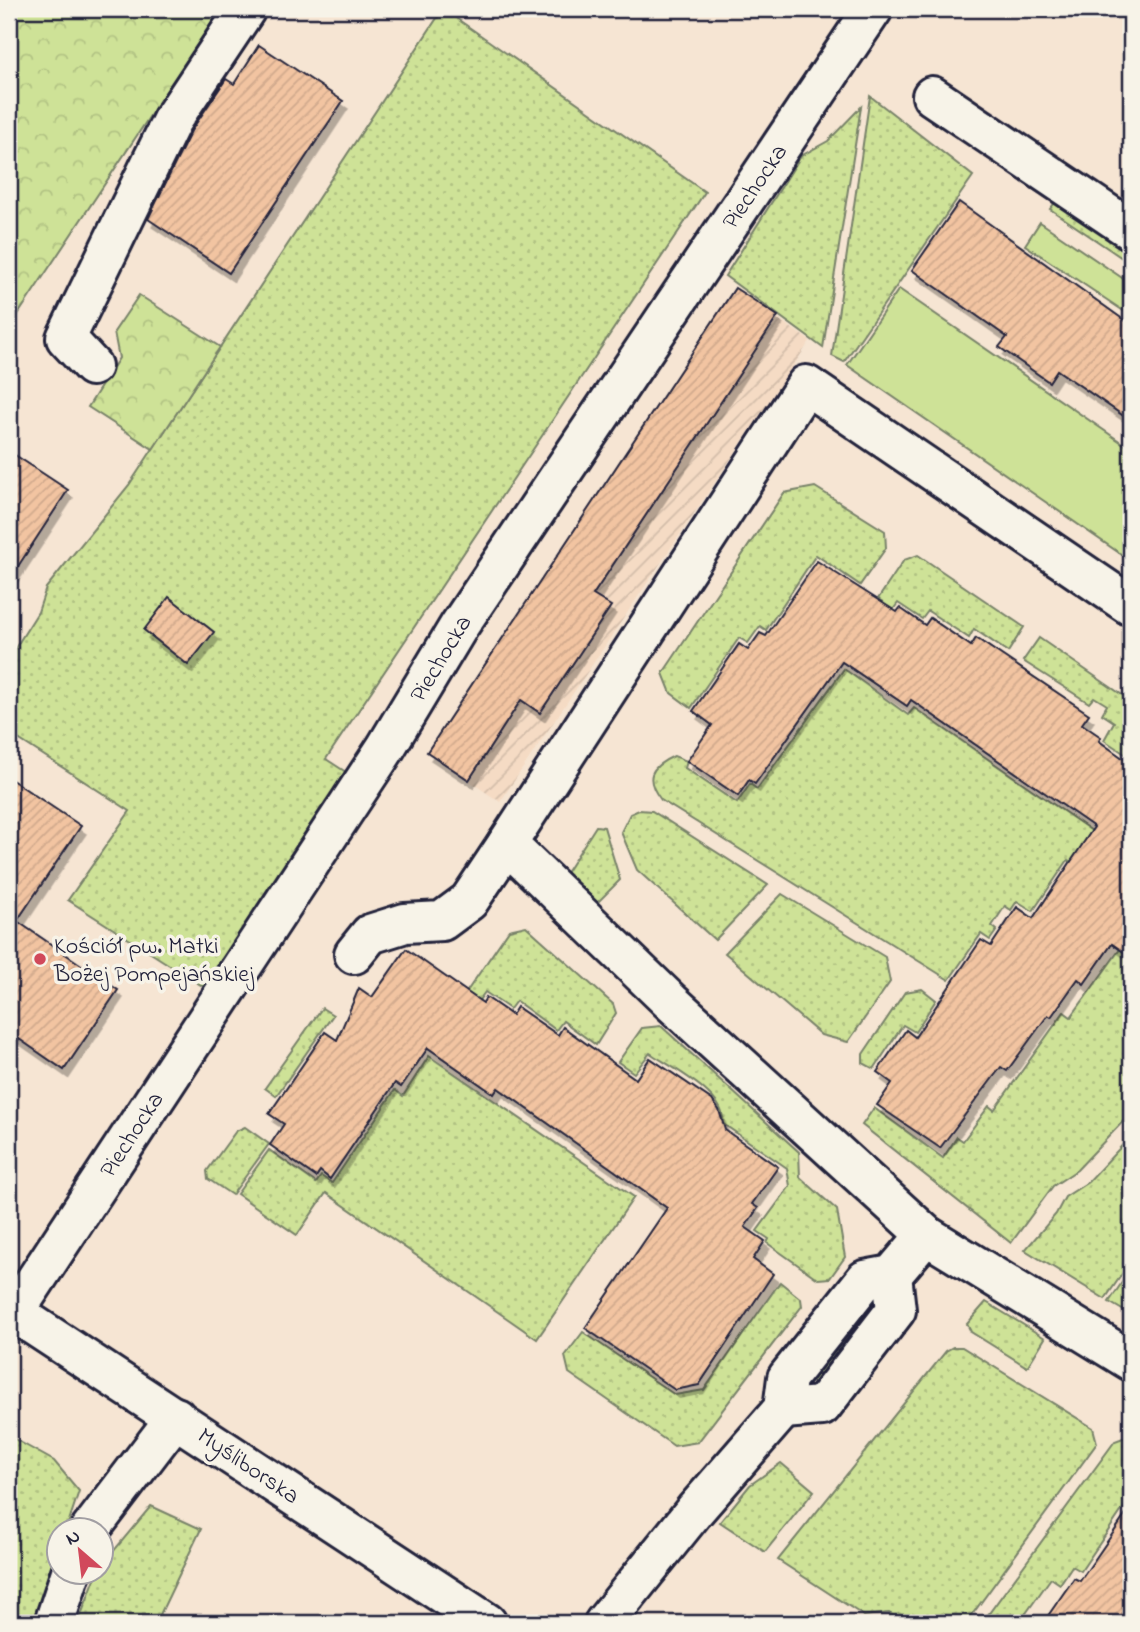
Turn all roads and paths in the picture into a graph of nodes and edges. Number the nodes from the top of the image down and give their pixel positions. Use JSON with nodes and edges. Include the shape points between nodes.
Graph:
{"nodes":[{"id":1,"x":246,"y":9,"type":"edge"},
{"id":2,"x":873,"y":9,"type":"edge"},
{"id":3,"x":932,"y":96,"type":"dead end"},
{"id":4,"x":1131,"y":230,"type":"edge"},
{"id":5,"x":92,"y":366,"type":"dead end"},
{"id":6,"x":1131,"y":606,"type":"edge"},
{"id":7,"x":507,"y":844,"type":"junction"},
{"id":8,"x":354,"y":954,"type":"dead end"},
{"id":9,"x":926,"y":1235,"type":"junction"},
{"id":10,"x":11,"y":1311,"type":"edge"},
{"id":11,"x":1131,"y":1361,"type":"edge"},
{"id":12,"x":176,"y":1417,"type":"junction"},
{"id":13,"x":101,"y":1516,"type":"edge"},
{"id":14,"x":67,"y":1586,"type":"edge"},
{"id":15,"x":54,"y":1623,"type":"edge"},
{"id":16,"x":487,"y":1623,"type":"edge"},
{"id":17,"x":604,"y":1623,"type":"edge"}],
"edges":[{"from":1,"to":5,"type":"street","via":[[172,120],[66,338]]},
{"from":2,"to":10,"type":"street","name":"Piechocka","via":[[458,626],[385,749]]},
{"from":3,"to":4,"type":"street"},
{"from":6,"to":7,"type":"street","via":[[806,385]]},
{"from":7,"to":8,"type":"street","via":[[469,901],[442,921],[405,923],[370,934]]},
{"from":7,"to":9,"type":"street","via":[[671,1002]]},
{"from":9,"to":11,"type":"street"},
{"from":9,"to":17,"type":"street","via":[[892,1275],[865,1280],[787,1378],[783,1409]]},
{"from":10,"to":12,"type":"street","name":"Myśliborska"},
{"from":12,"to":13,"type":"street"},
{"from":12,"to":16,"type":"street","name":"Myśliborska"},
{"from":14,"to":15,"type":"street"}]}
